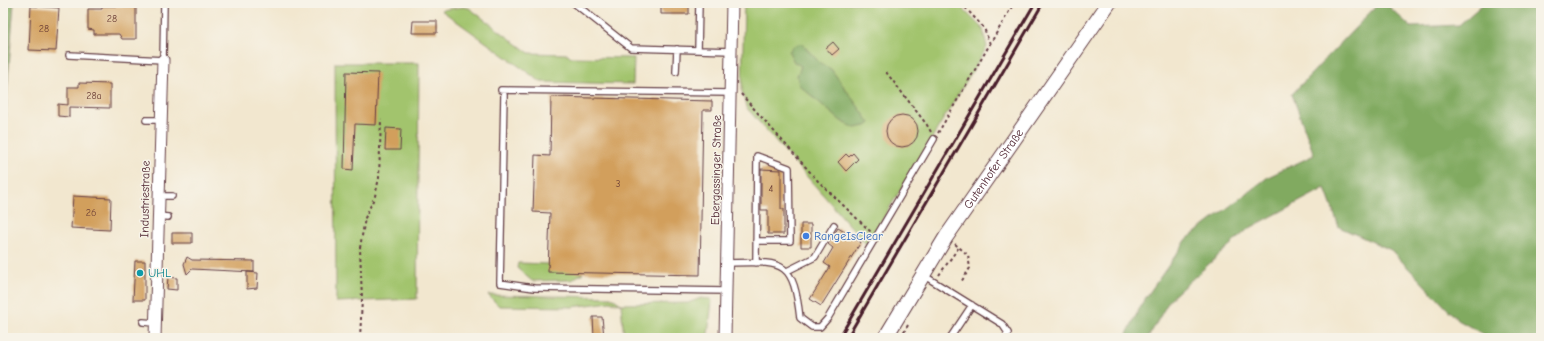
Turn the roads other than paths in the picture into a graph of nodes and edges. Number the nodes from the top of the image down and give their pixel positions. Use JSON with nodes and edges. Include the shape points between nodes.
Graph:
{"nodes":[{"id":1,"x":164,"y":3,"type":"edge"},
{"id":2,"x":574,"y":3,"type":"edge"},
{"id":3,"x":699,"y":3,"type":"edge"},
{"id":4,"x":732,"y":3,"type":"edge"},
{"id":5,"x":1108,"y":3,"type":"edge"},
{"id":6,"x":677,"y":50,"type":"junction"},
{"id":7,"x":698,"y":50,"type":"junction"},
{"id":8,"x":731,"y":51,"type":"junction"},
{"id":9,"x":69,"y":55,"type":"dead end"},
{"id":10,"x":163,"y":60,"type":"junction"},
{"id":11,"x":676,"y":72,"type":"dead end"},
{"id":12,"x":501,"y":90,"type":"dead end"},
{"id":13,"x":730,"y":93,"type":"junction"},
{"id":14,"x":504,"y":95,"type":"dead end"},
{"id":15,"x":146,"y":120,"type":"dead end"},
{"id":16,"x":160,"y":120,"type":"junction"},
{"id":17,"x":934,"y":139,"type":"road end"},
{"id":18,"x":158,"y":196,"type":"junction"},
{"id":19,"x":172,"y":196,"type":"dead end"},
{"id":20,"x":834,"y":225,"type":"dead end"},
{"id":21,"x":756,"y":241,"type":"junction"},
{"id":22,"x":756,"y":262,"type":"junction"},
{"id":23,"x":727,"y":263,"type":"junction"},
{"id":24,"x":787,"y":270,"type":"junction"},
{"id":25,"x":929,"y":278,"type":"junction"},
{"id":26,"x":726,"y":291,"type":"junction"},
{"id":27,"x":972,"y":305,"type":"junction"},
{"id":28,"x":158,"y":319,"type":"junction"},
{"id":29,"x":143,"y":322,"type":"dead end"},
{"id":30,"x":155,"y":338,"type":"edge"},
{"id":31,"x":725,"y":338,"type":"edge"},
{"id":32,"x":885,"y":338,"type":"edge"},
{"id":33,"x":950,"y":338,"type":"edge"},
{"id":34,"x":1005,"y":338,"type":"edge"}],
"edges":[{"from":1,"to":10,"type":"lane"},
{"from":2,"to":6,"type":"lane","via":[[632,48]]},
{"from":3,"to":7,"type":"lane"},
{"from":4,"to":8,"type":"street","name":"Ebergassinger Straße"},
{"from":5,"to":25,"type":"street","name":"Gutenhofer Straße","via":[[946,237]]},
{"from":6,"to":7,"type":"lane"},
{"from":6,"to":11,"type":"lane"},
{"from":7,"to":8,"type":"lane"},
{"from":8,"to":13,"type":"street","name":"Ebergassinger Straße"},
{"from":9,"to":10,"type":"lane"},
{"from":10,"to":16,"type":"street","name":"Industriestraße"},
{"from":12,"to":13,"type":"lane"},
{"from":13,"to":23,"type":"street","name":"Ebergassinger Straße"},
{"from":14,"to":26,"type":"lane","via":[[500,283],[534,288]]},
{"from":15,"to":16,"type":"lane"},
{"from":16,"to":18,"type":"street","name":"Industriestraße"},
{"from":17,"to":24,"type":"lane","via":[[828,318],[820,327],[812,327],[800,318],[796,289]]},
{"from":18,"to":19,"type":"lane"},
{"from":18,"to":28,"type":"street","name":"Industriestraße","via":[[158,219],[153,245],[161,257]]},
{"from":20,"to":24,"type":"lane","via":[[815,257]]},
{"from":21,"to":21,"type":"lane","via":[[790,241],[789,168],[757,156]]},
{"from":21,"to":22,"type":"lane"},
{"from":22,"to":23,"type":"lane"},
{"from":22,"to":24,"type":"lane","via":[[778,265]]},
{"from":23,"to":26,"type":"street","name":"Ebergassinger Straße"},
{"from":25,"to":27,"type":"lane"},
{"from":25,"to":32,"type":"street","name":"Gutenhofer Straße"},
{"from":26,"to":31,"type":"street","name":"Ebergassinger Straße"},
{"from":27,"to":33,"type":"lane"},
{"from":27,"to":34,"type":"lane","via":[[1002,324],[1008,333]]},
{"from":28,"to":29,"type":"lane"},
{"from":28,"to":30,"type":"street","name":"Industriestraße"}]}
